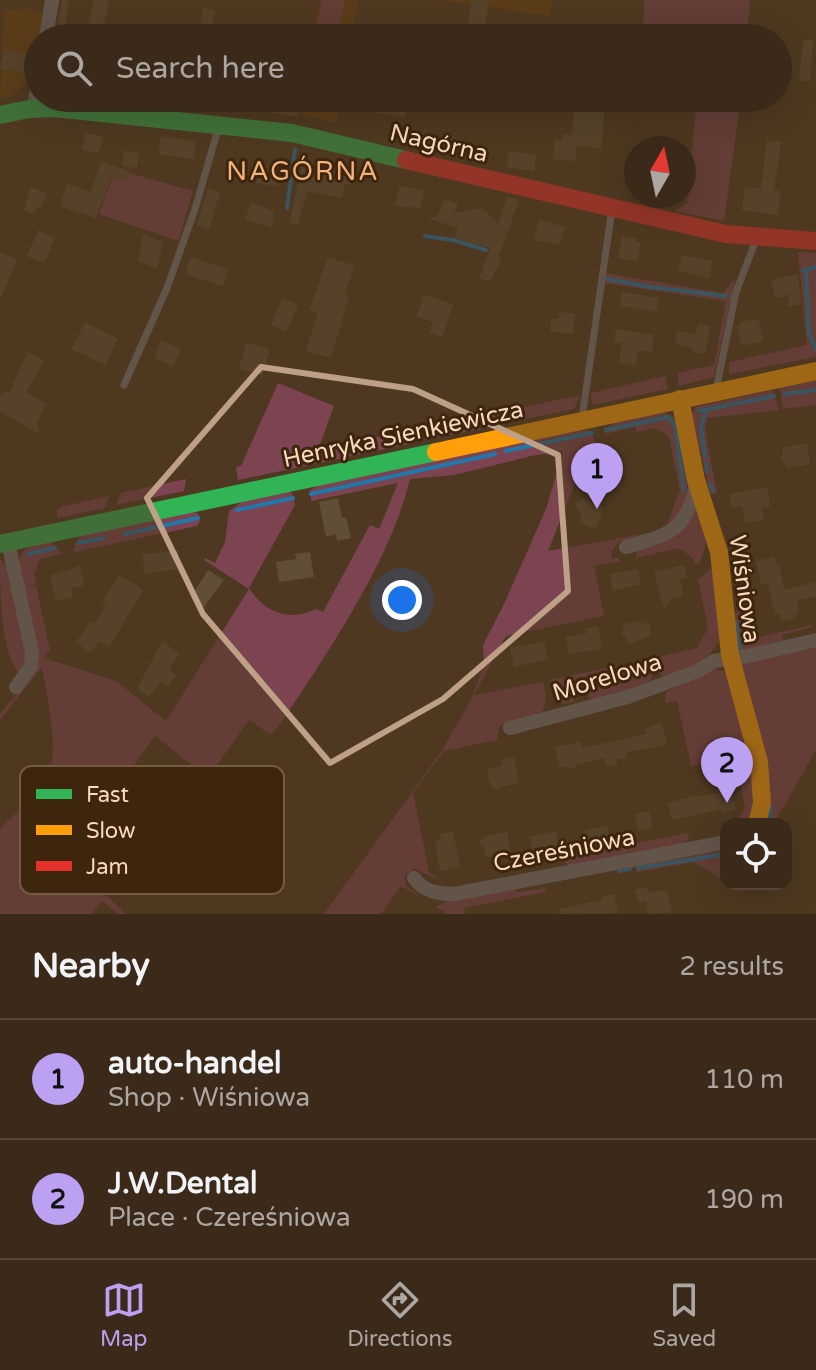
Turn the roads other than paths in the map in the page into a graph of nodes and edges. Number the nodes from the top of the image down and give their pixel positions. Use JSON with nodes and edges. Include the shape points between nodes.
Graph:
{"nodes":[{"id":1,"x":52,"y":0,"type":"edge"},
{"id":2,"x":48,"y":24,"type":"edge"},
{"id":3,"x":24,"y":110,"type":"edge"},
{"id":4,"x":97,"y":112,"type":"edge"},
{"id":5,"x":0,"y":115,"type":"edge"},
{"id":6,"x":219,"y":125,"type":"junction"},
{"id":7,"x":612,"y":209,"type":"junction"},
{"id":8,"x":757,"y":238,"type":"junction"},
{"id":9,"x":816,"y":241,"type":"edge"},
{"id":10,"x":816,"y":371,"type":"edge"},
{"id":11,"x":124,"y":385,"type":"dead end"},
{"id":12,"x":716,"y":392,"type":"junction"},
{"id":13,"x":680,"y":399,"type":"junction"},
{"id":14,"x":581,"y":420,"type":"junction"},
{"id":15,"x":696,"y":480,"type":"junction"},
{"id":16,"x":4,"y":543,"type":"edge"},
{"id":17,"x":626,"y":547,"type":"dead end"},
{"id":18,"x":816,"y":640,"type":"edge"},
{"id":19,"x":723,"y":660,"type":"junction"},
{"id":20,"x":20,"y":682,"type":"dead end"},
{"id":21,"x":510,"y":728,"type":"dead end"},
{"id":22,"x":758,"y":818,"type":"edge"},
{"id":23,"x":720,"y":843,"type":"edge"},
{"id":24,"x":414,"y":878,"type":"dead end"}],
"edges":[{"from":1,"to":2,"type":"street"},
{"from":3,"to":5,"type":"street","name":"Nagórna"},
{"from":4,"to":6,"type":"street","name":"Nagórna"},
{"from":6,"to":7,"type":"street","name":"Nagórna","via":[[305,136]]},
{"from":6,"to":11,"type":"lane","via":[[167,288]]},
{"from":7,"to":8,"type":"street","name":"Nagórna"},
{"from":7,"to":14,"type":"lane"},
{"from":8,"to":9,"type":"street","name":"Nagórna"},
{"from":8,"to":12,"type":"lane","via":[[736,292]]},
{"from":10,"to":12,"type":"street","name":"Henryka Sienkiewicza"},
{"from":12,"to":13,"type":"street","name":"Henryka Sienkiewicza"},
{"from":13,"to":14,"type":"street","name":"Henryka Sienkiewicza"},
{"from":13,"to":15,"type":"street","name":"Wiśniowa"},
{"from":14,"to":16,"type":"street","name":"Henryka Sienkiewicza"},
{"from":15,"to":17,"type":"street","via":[[690,504],[675,528],[656,540]]},
{"from":15,"to":19,"type":"street","name":"Wiśniowa","via":[[719,552],[728,637]]},
{"from":16,"to":20,"type":"street","via":[[32,652],[31,666]]},
{"from":18,"to":19,"type":"street","name":"Morelowa"},
{"from":19,"to":21,"type":"street","name":"Morelowa","via":[[628,697]]},
{"from":19,"to":22,"type":"street","via":[[752,729],[762,803]]},
{"from":23,"to":24,"type":"street","name":"Czereśniowa","via":[[454,894],[432,892]]}]}
